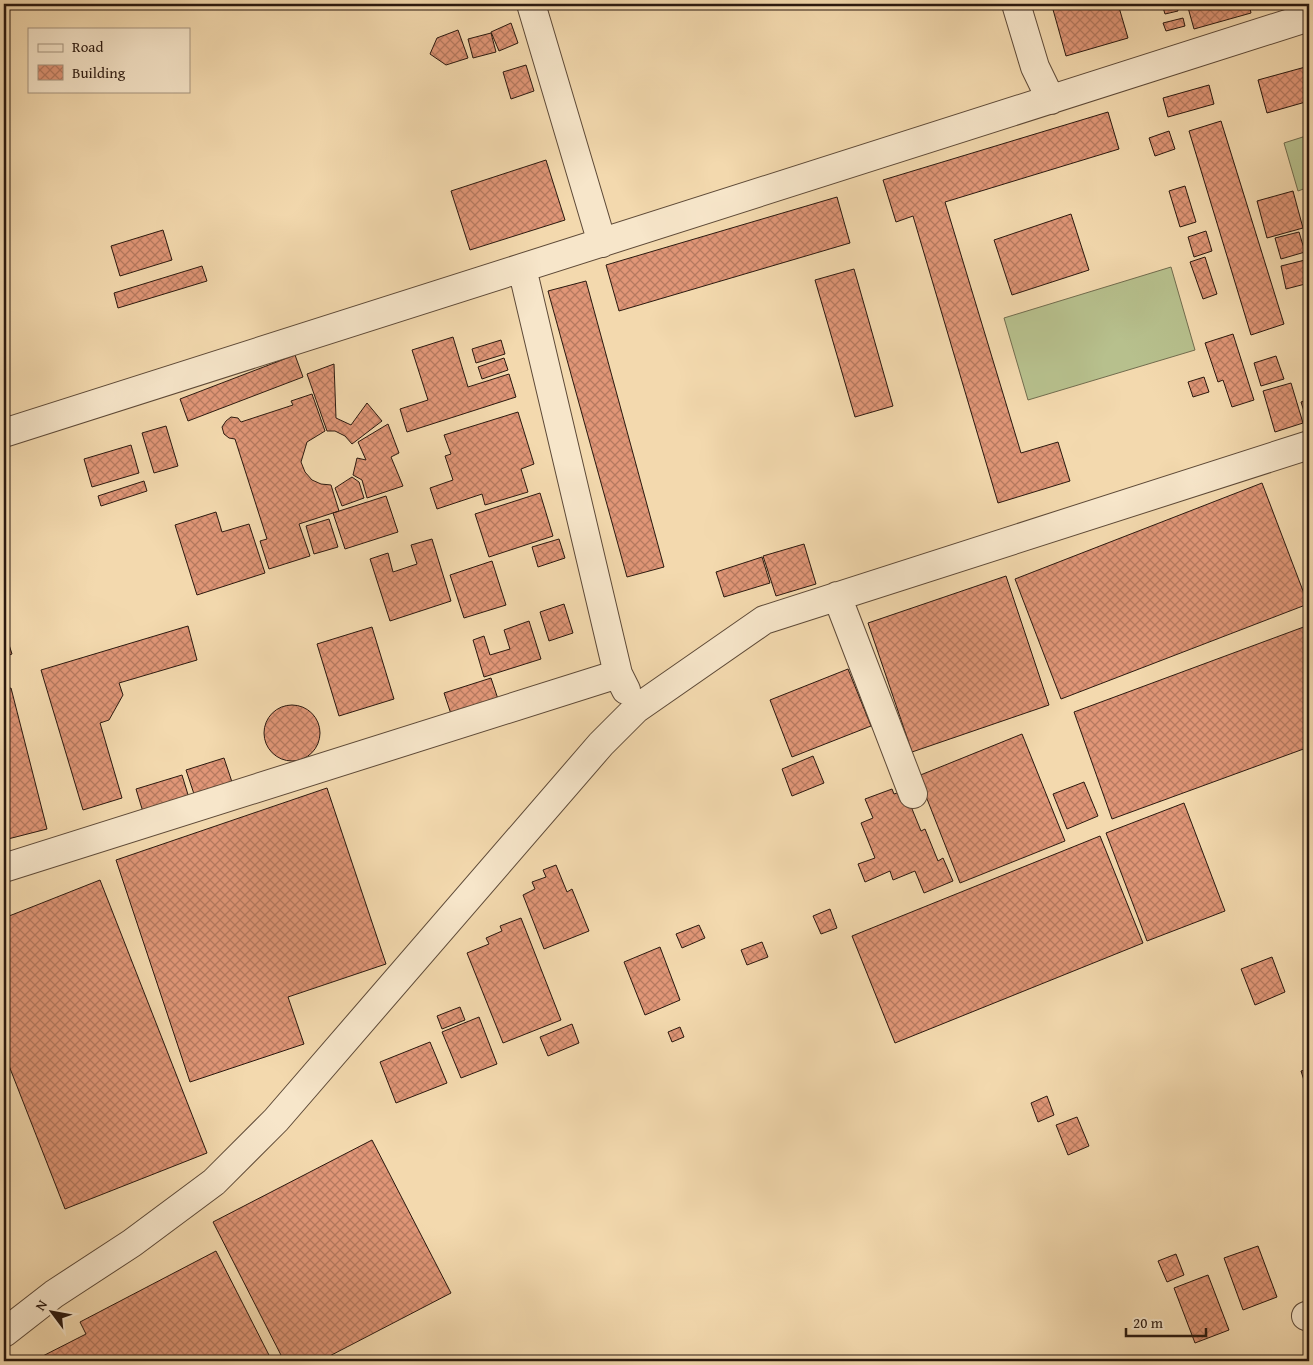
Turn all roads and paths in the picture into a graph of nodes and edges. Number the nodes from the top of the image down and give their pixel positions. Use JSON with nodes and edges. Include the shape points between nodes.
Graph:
{"nodes":[{"id":1,"x":531,"y":4,"type":"edge"},
{"id":2,"x":1016,"y":4,"type":"edge"},
{"id":3,"x":1309,"y":17,"type":"edge"},
{"id":4,"x":1051,"y":100,"type":"junction"},
{"id":5,"x":602,"y":243,"type":"junction"},
{"id":6,"x":522,"y":268,"type":"junction"},
{"id":7,"x":4,"y":433,"type":"edge"},
{"id":8,"x":1309,"y":445,"type":"edge"},
{"id":9,"x":837,"y":596,"type":"junction"},
{"id":10,"x":618,"y":674,"type":"junction"},
{"id":11,"x":636,"y":708,"type":"junction"},
{"id":12,"x":913,"y":794,"type":"dead end"},
{"id":13,"x":4,"y":868,"type":"edge"},
{"id":14,"x":4,"y":1333,"type":"edge"}],
"edges":[{"from":1,"to":5,"type":"street"},
{"from":2,"to":4,"type":"street","via":[[1035,66]]},
{"from":3,"to":4,"type":"street"},
{"from":4,"to":5,"type":"street"},
{"from":5,"to":6,"type":"street"},
{"from":6,"to":7,"type":"street"},
{"from":6,"to":10,"type":"street"},
{"from":8,"to":9,"type":"street"},
{"from":9,"to":11,"type":"street","via":[[764,620]]},
{"from":9,"to":12,"type":"street"},
{"from":10,"to":11,"type":"street"},
{"from":10,"to":13,"type":"street"},
{"from":11,"to":14,"type":"street","via":[[600,744],[276,1120],[214,1182]]}]}
